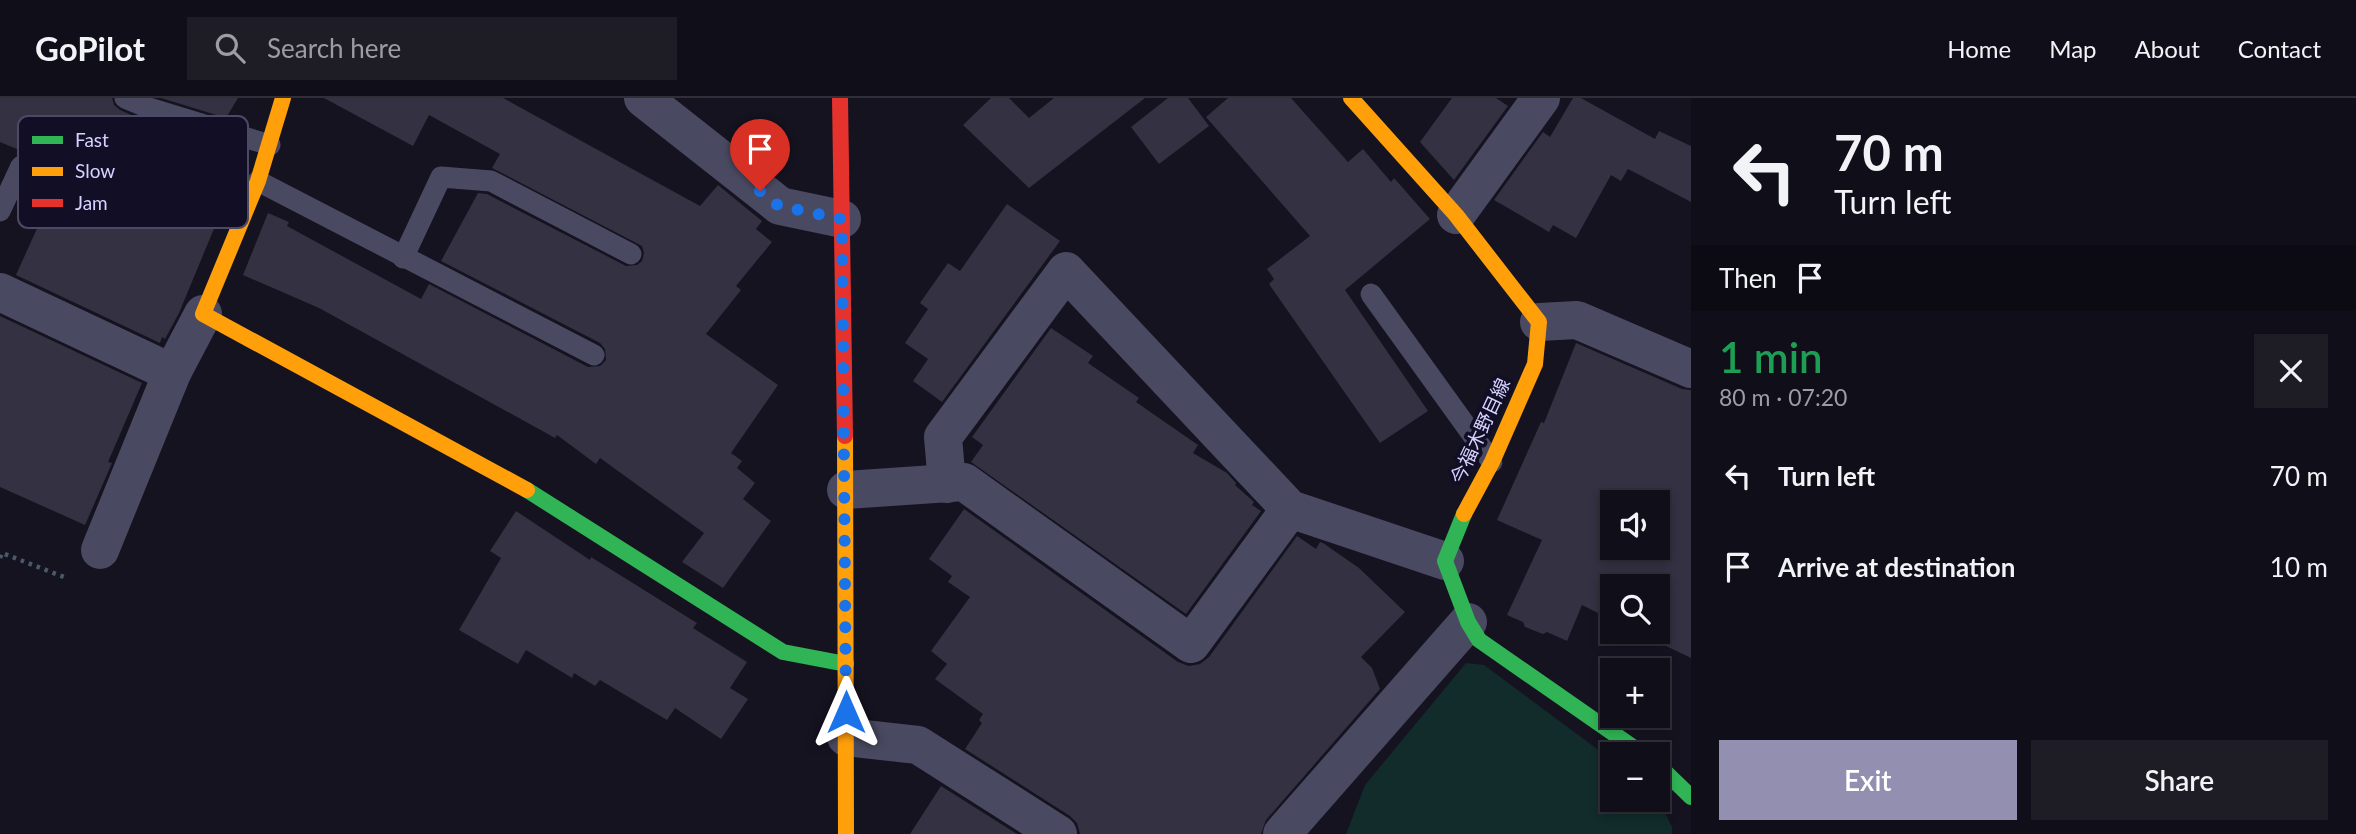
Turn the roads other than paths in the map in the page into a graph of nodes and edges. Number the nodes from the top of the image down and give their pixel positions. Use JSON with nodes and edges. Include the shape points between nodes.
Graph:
{"nodes":[{"id":1,"x":125,"y":98,"type":"edge"},
{"id":2,"x":283,"y":98,"type":"edge"},
{"id":3,"x":643,"y":98,"type":"edge"},
{"id":4,"x":840,"y":98,"type":"edge"},
{"id":5,"x":1541,"y":98,"type":"edge"},
{"id":6,"x":1365,"y":103,"type":"edge"},
{"id":7,"x":175,"y":116,"type":"edge"},
{"id":8,"x":248,"y":138,"type":"edge"},
{"id":9,"x":270,"y":145,"type":"junction"},
{"id":10,"x":18,"y":172,"type":"edge"},
{"id":11,"x":258,"y":181,"type":"junction"},
{"id":12,"x":248,"y":205,"type":"edge"},
{"id":13,"x":0,"y":211,"type":"edge"},
{"id":14,"x":1456,"y":215,"type":"junction"},
{"id":15,"x":842,"y":219,"type":"junction"},
{"id":16,"x":239,"y":228,"type":"edge"},
{"id":17,"x":631,"y":254,"type":"dead end"},
{"id":18,"x":403,"y":258,"type":"junction"},
{"id":19,"x":0,"y":292,"type":"edge"},
{"id":20,"x":1371,"y":294,"type":"dead end"},
{"id":21,"x":203,"y":314,"type":"junction"},
{"id":22,"x":1539,"y":322,"type":"junction"},
{"id":23,"x":594,"y":355,"type":"dead end"},
{"id":24,"x":1691,"y":369,"type":"edge"},
{"id":25,"x":172,"y":373,"type":"junction"},
{"id":26,"x":1492,"y":462,"type":"junction"},
{"id":27,"x":947,"y":484,"type":"junction"},
{"id":28,"x":846,"y":490,"type":"junction"},
{"id":29,"x":1290,"y":509,"type":"junction"},
{"id":30,"x":100,"y":550,"type":"dead end"},
{"id":31,"x":1445,"y":561,"type":"junction"},
{"id":32,"x":1468,"y":622,"type":"junction"},
{"id":33,"x":846,"y":664,"type":"junction"},
{"id":34,"x":846,"y":737,"type":"junction"},
{"id":35,"x":1626,"y":742,"type":"edge"},
{"id":36,"x":1670,"y":777,"type":"edge"},
{"id":37,"x":1691,"y":797,"type":"edge"},
{"id":38,"x":846,"y":834,"type":"edge"},
{"id":39,"x":1058,"y":834,"type":"edge"},
{"id":40,"x":1282,"y":834,"type":"edge"}],
"edges":[{"from":1,"to":7,"type":"lane"},
{"from":2,"to":9,"type":"street"},
{"from":3,"to":15,"type":"street","via":[[779,206]]},
{"from":4,"to":15,"type":"street"},
{"from":5,"to":14,"type":"street"},
{"from":6,"to":14,"type":"street"},
{"from":8,"to":9,"type":"lane"},
{"from":9,"to":11,"type":"street"},
{"from":10,"to":13,"type":"lane"},
{"from":11,"to":12,"type":"street"},
{"from":11,"to":18,"type":"lane"},
{"from":14,"to":22,"type":"street"},
{"from":15,"to":28,"type":"street"},
{"from":16,"to":21,"type":"street"},
{"from":17,"to":18,"type":"lane","via":[[491,181],[440,177]]},
{"from":18,"to":23,"type":"lane"},
{"from":19,"to":25,"type":"street"},
{"from":20,"to":26,"type":"lane"},
{"from":21,"to":25,"type":"street"},
{"from":21,"to":33,"type":"street","via":[[528,491],[783,652]]},
{"from":22,"to":24,"type":"street","via":[[1577,320]]},
{"from":22,"to":26,"type":"street","name":"今福木野目線","via":[[1535,364]]},
{"from":25,"to":30,"type":"street"},
{"from":26,"to":31,"type":"street","name":"今福木野目線"},
{"from":27,"to":28,"type":"street"},
{"from":27,"to":29,"type":"street","via":[[964,482],[1191,644]]},
{"from":27,"to":29,"type":"street","via":[[943,437],[1066,271]]},
{"from":28,"to":33,"type":"street"},
{"from":29,"to":31,"type":"street"},
{"from":31,"to":32,"type":"street"},
{"from":32,"to":35,"type":"street","via":[[1479,640]]},
{"from":32,"to":40,"type":"street"},
{"from":33,"to":34,"type":"street"},
{"from":34,"to":38,"type":"street"},
{"from":34,"to":39,"type":"street","via":[[918,745]]},
{"from":36,"to":37,"type":"street"}]}
